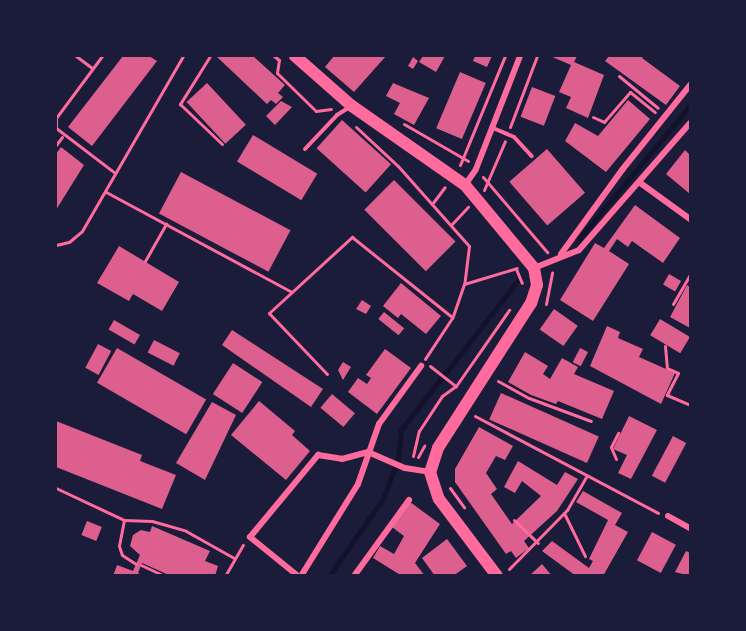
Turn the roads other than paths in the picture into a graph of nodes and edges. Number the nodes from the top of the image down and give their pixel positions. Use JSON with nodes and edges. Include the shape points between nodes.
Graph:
{"nodes":[{"id":1,"x":295,"y":56,"type":"edge"},
{"id":2,"x":520,"y":56,"type":"edge"},
{"id":3,"x":690,"y":85,"type":"edge"},
{"id":4,"x":346,"y":110,"type":"junction"},
{"id":5,"x":690,"y":123,"type":"edge"},
{"id":6,"x":493,"y":128,"type":"junction"},
{"id":7,"x":304,"y":149,"type":"dead end"},
{"id":8,"x":532,"y":156,"type":"dead end"},
{"id":9,"x":639,"y":182,"type":"junction"},
{"id":10,"x":465,"y":185,"type":"junction"},
{"id":11,"x":690,"y":219,"type":"edge"},
{"id":12,"x":561,"y":254,"type":"junction"},
{"id":13,"x":534,"y":268,"type":"junction"},
{"id":14,"x":421,"y":366,"type":"road end"},
{"id":15,"x":368,"y":452,"type":"junction"},
{"id":16,"x":430,"y":472,"type":"junction"},
{"id":17,"x":409,"y":500,"type":"dead end"},
{"id":18,"x":669,"y":516,"type":"road end"},
{"id":19,"x":690,"y":528,"type":"edge"},
{"id":20,"x":299,"y":576,"type":"edge"},
{"id":21,"x":354,"y":576,"type":"edge"},
{"id":22,"x":497,"y":576,"type":"edge"}],
"edges":[{"from":1,"to":4,"type":"main road"},
{"from":2,"to":6,"type":"street"},
{"from":3,"to":12,"type":"street"},
{"from":4,"to":7,"type":"lane"},
{"from":4,"to":10,"type":"main road"},
{"from":5,"to":9,"type":"street"},
{"from":6,"to":8,"type":"lane","via":[[508,134]]},
{"from":6,"to":10,"type":"street"},
{"from":9,"to":11,"type":"street"},
{"from":9,"to":12,"type":"street","via":[[579,249]]},
{"from":10,"to":13,"type":"main road"},
{"from":12,"to":13,"type":"street"},
{"from":13,"to":16,"type":"main road","via":[[537,285],[531,303],[438,448]]},
{"from":14,"to":15,"type":"street","via":[[379,424]]},
{"from":15,"to":16,"type":"street","via":[[405,468]]},
{"from":15,"to":20,"type":"street","via":[[358,484]]},
{"from":15,"to":20,"type":"street","via":[[342,459],[318,455],[250,537]]},
{"from":16,"to":22,"type":"main road","via":[[439,499]]},
{"from":17,"to":21,"type":"street"},
{"from":18,"to":19,"type":"street"}]}
